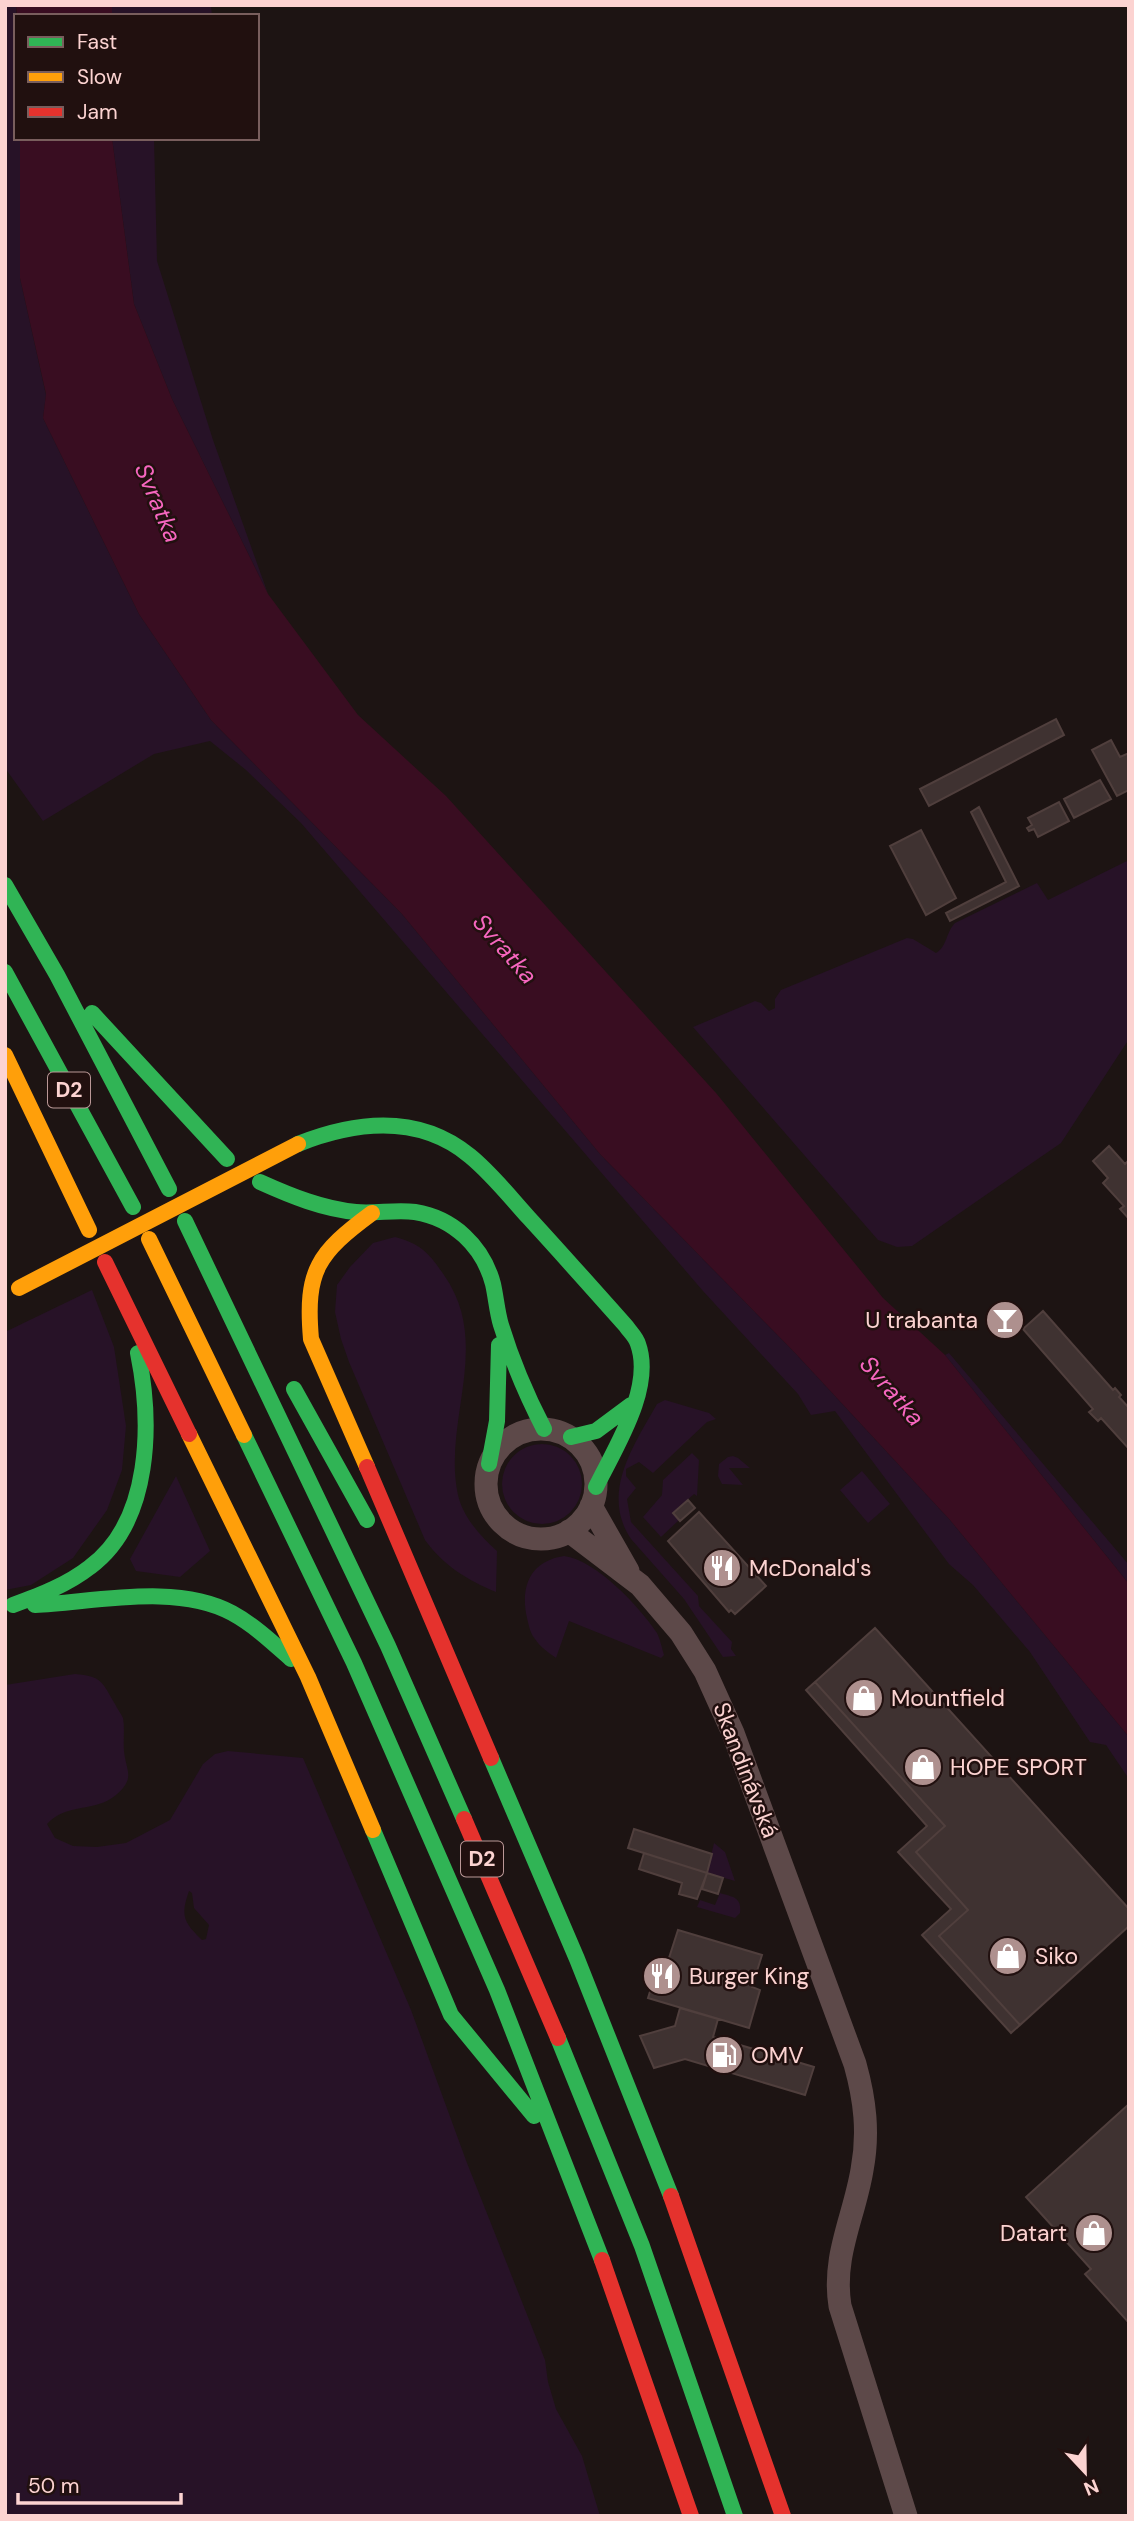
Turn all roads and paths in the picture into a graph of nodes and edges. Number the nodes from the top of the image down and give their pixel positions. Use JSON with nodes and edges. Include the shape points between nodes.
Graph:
{"nodes":[{"id":1,"x":5,"y":885,"type":"edge"},
{"id":2,"x":5,"y":972,"type":"edge"},
{"id":3,"x":57,"y":975,"type":"junction"},
{"id":4,"x":5,"y":1055,"type":"edge"},
{"id":5,"x":227,"y":1159,"type":"dead end"},
{"id":6,"x":260,"y":1182,"type":"dead end"},
{"id":7,"x":169,"y":1188,"type":"dead end"},
{"id":8,"x":133,"y":1208,"type":"dead end"},
{"id":9,"x":372,"y":1213,"type":"junction"},
{"id":10,"x":89,"y":1230,"type":"dead end"},
{"id":11,"x":149,"y":1239,"type":"dead end"},
{"id":12,"x":217,"y":1249,"type":"dead end"},
{"id":13,"x":105,"y":1262,"type":"dead end"},
{"id":14,"x":115,"y":1281,"type":"junction"},
{"id":15,"x":12,"y":1292,"type":"edge"},
{"id":16,"x":500,"y":1322,"type":"junction"},
{"id":17,"x":288,"y":1378,"type":"dead end"},
{"id":18,"x":635,"y":1401,"type":"junction"},
{"id":19,"x":544,"y":1429,"type":"junction"},
{"id":20,"x":571,"y":1437,"type":"junction"},
{"id":21,"x":489,"y":1464,"type":"junction"},
{"id":22,"x":594,"y":1497,"type":"junction"},
{"id":23,"x":374,"y":1531,"type":"dead end"},
{"id":24,"x":569,"y":1531,"type":"junction"},
{"id":25,"x":387,"y":1555,"type":"dead end"},
{"id":26,"x":631,"y":1577,"type":"junction"},
{"id":27,"x":9,"y":1605,"type":"edge"},
{"id":28,"x":435,"y":1629,"type":"junction"},
{"id":29,"x":308,"y":1677,"type":"junction"},
{"id":30,"x":557,"y":2145,"type":"junction"},
{"id":31,"x":764,"y":2424,"type":"dead end"},
{"id":32,"x":691,"y":2516,"type":"edge"},
{"id":33,"x":735,"y":2516,"type":"edge"},
{"id":34,"x":784,"y":2516,"type":"edge"},
{"id":35,"x":906,"y":2516,"type":"edge"}],
"edges":[{"from":1,"to":3,"type":"highway","number":"D2"},
{"from":2,"to":8,"type":"highway","number":"D2"},
{"from":3,"to":5,"type":"highway"},
{"from":3,"to":7,"type":"highway","number":"D2"},
{"from":4,"to":10,"type":"highway"},
{"from":6,"to":9,"type":"highway","via":[[328,1208]]},
{"from":9,"to":16,"type":"highway","via":[[418,1212],[457,1229],[483,1258]]},
{"from":9,"to":28,"type":"highway","via":[[338,1238],[321,1258],[312,1279],[311,1339]]},
{"from":11,"to":30,"type":"highway","number":"D2","via":[[355,1663],[497,1990]]},
{"from":12,"to":33,"type":"highway","number":"D2","via":[[191,1217],[533,1975],[642,2246]]},
{"from":13,"to":14,"type":"highway"},
{"from":14,"to":27,"type":"highway","via":[[144,1383],[143,1465],[135,1502],[118,1538],[95,1564],[62,1586]]},
{"from":14,"to":29,"type":"highway"},
{"from":15,"to":18,"type":"highway","bridge":true,"via":[[298,1144],[339,1128],[377,1123],[419,1129],[461,1149],[484,1169],[626,1326],[639,1345],[642,1364]]},
{"from":16,"to":19,"type":"highway"},
{"from":16,"to":21,"type":"highway","via":[[497,1421]]},
{"from":17,"to":23,"type":"highway"},
{"from":18,"to":20,"type":"highway","via":[[602,1430]]},
{"from":18,"to":22,"type":"highway"},
{"from":19,"to":20,"type":"street"},
{"from":19,"to":21,"type":"street","via":[[517,1434]]},
{"from":20,"to":22,"type":"street","via":[[590,1459],[595,1473]]},
{"from":21,"to":24,"type":"street","via":[[487,1495],[501,1522],[528,1538]]},
{"from":22,"to":24,"type":"street","via":[[586,1516]]},
{"from":22,"to":26,"type":"street","name":"Skandinávská"},
{"from":24,"to":26,"type":"street","name":"Skandinávská"},
{"from":25,"to":28,"type":"highway"},
{"from":26,"to":35,"type":"street","name":"Skandinávská","via":[[681,1633],[716,1692],[863,2090],[866,2138],[862,2171],[841,2250],[838,2291]]},
{"from":27,"to":29,"type":"highway","via":[[151,1595],[201,1601],[253,1624]]},
{"from":28,"to":34,"type":"highway","via":[[577,1959],[651,2146]]},
{"from":29,"to":30,"type":"highway","via":[[451,2015]]},
{"from":30,"to":32,"type":"highway","number":"D2","via":[[602,2259]]},
{"from":31,"to":34,"type":"highway"}]}
